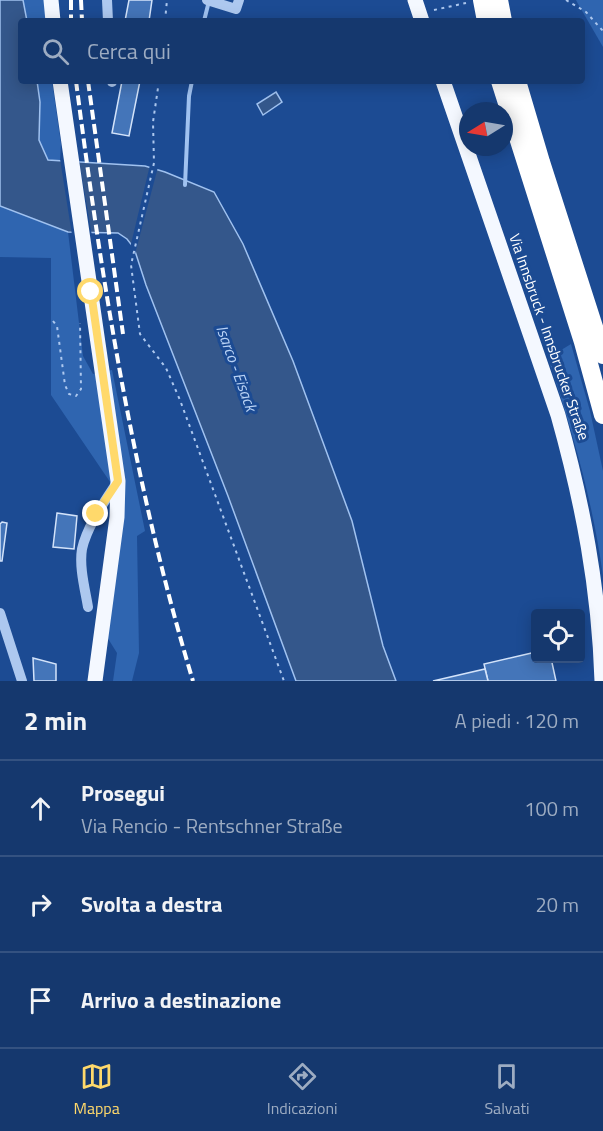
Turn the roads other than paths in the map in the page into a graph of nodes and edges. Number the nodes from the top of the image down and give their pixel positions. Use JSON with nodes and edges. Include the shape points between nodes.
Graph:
{"nodes":[{"id":1,"x":51,"y":0,"type":"edge"},
{"id":2,"x":107,"y":0,"type":"edge"},
{"id":3,"x":207,"y":0,"type":"edge"},
{"id":4,"x":239,"y":0,"type":"edge"},
{"id":5,"x":499,"y":0,"type":"edge"},
{"id":6,"x":475,"y":1,"type":"edge"},
{"id":7,"x":53,"y":18,"type":"edge"},
{"id":8,"x":108,"y":18,"type":"edge"},
{"id":9,"x":484,"y":18,"type":"edge"},
{"id":10,"x":502,"y":18,"type":"edge"},
{"id":11,"x":60,"y":84,"type":"edge"},
{"id":12,"x":444,"y":84,"type":"edge"},
{"id":13,"x":501,"y":84,"type":"edge"},
{"id":14,"x":518,"y":84,"type":"edge"},
{"id":15,"x":603,"y":355,"type":"edge"},
{"id":16,"x":603,"y":415,"type":"edge"},
{"id":17,"x":118,"y":481,"type":"junction"},
{"id":18,"x":88,"y":607,"type":"dead end"},
{"id":19,"x":0,"y":613,"type":"edge"},
{"id":20,"x":22,"y":681,"type":"edge"},
{"id":21,"x":94,"y":681,"type":"edge"},
{"id":22,"x":602,"y":681,"type":"edge"}],
"edges":[{"from":1,"to":7,"type":"main road"},
{"from":2,"to":8,"type":"street"},
{"from":3,"to":4,"type":"street","via":[[236,9]]},
{"from":5,"to":10,"type":"highway"},
{"from":6,"to":9,"type":"highway"},
{"from":11,"to":17,"type":"main road"},
{"from":12,"to":22,"type":"main road","name":"Via Innsbruck - Innsbrucker Straße","via":[[568,449],[593,568]]},
{"from":13,"to":16,"type":"highway"},
{"from":14,"to":15,"type":"highway"},
{"from":17,"to":18,"type":"street","via":[[96,514],[82,549]]},
{"from":17,"to":21,"type":"main road","via":[[117,517]]},
{"from":19,"to":20,"type":"street"}]}
